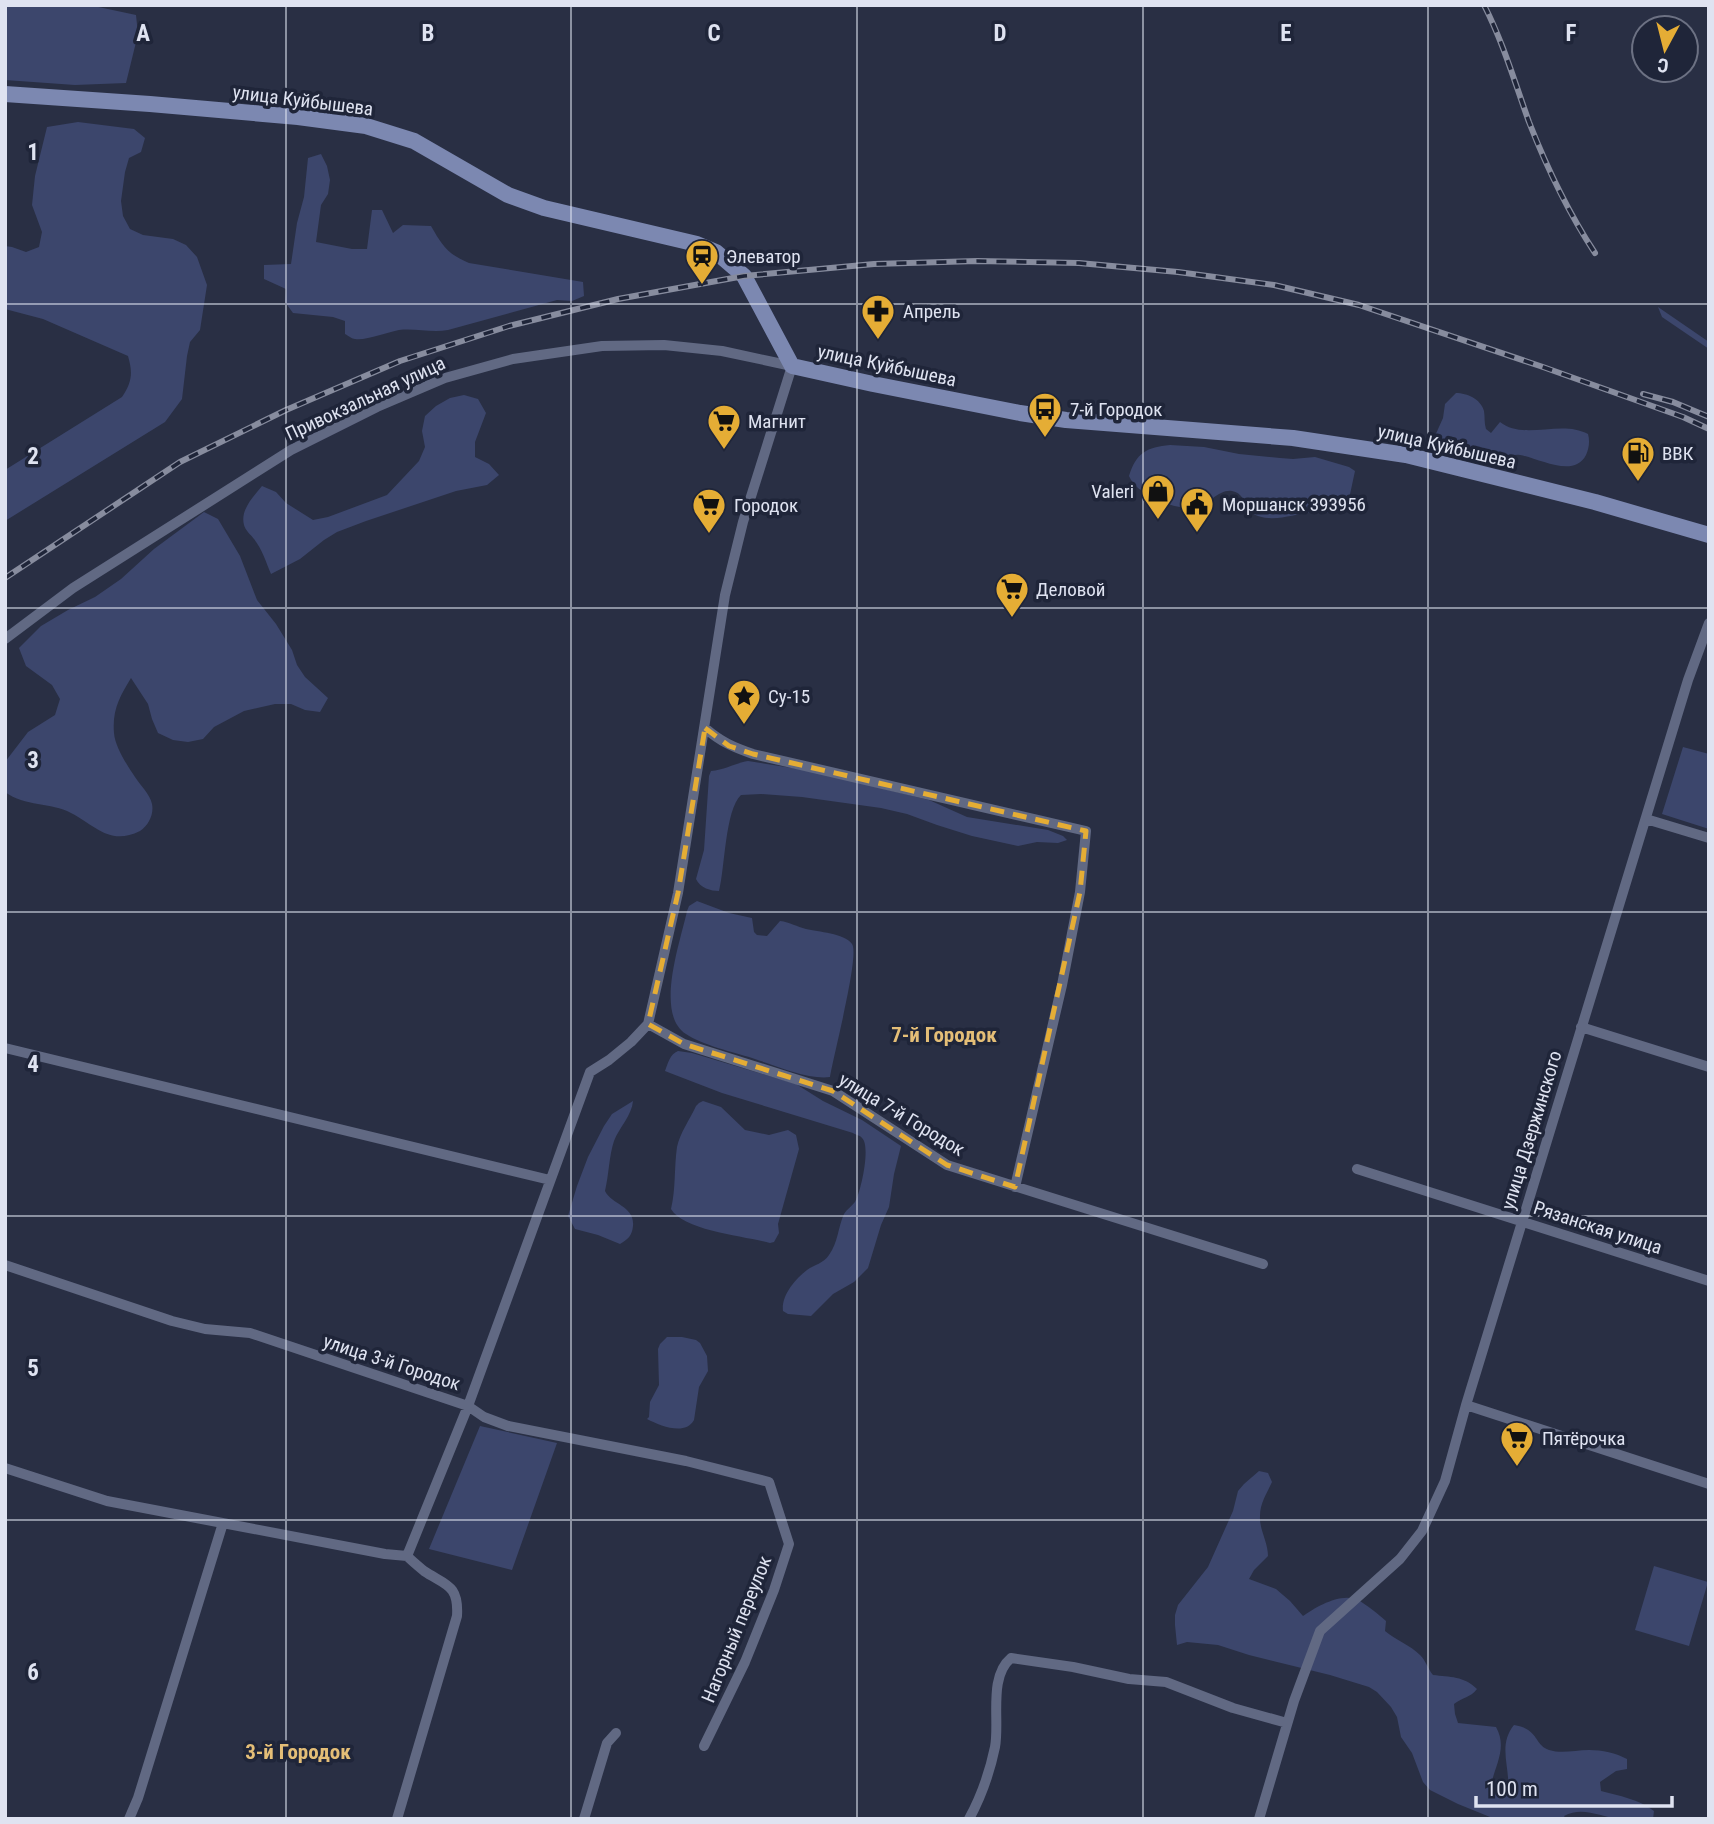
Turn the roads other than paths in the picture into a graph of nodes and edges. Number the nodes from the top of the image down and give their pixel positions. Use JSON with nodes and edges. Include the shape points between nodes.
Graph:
{"nodes":[{"id":1,"x":9,"y":96,"type":"edge"},
{"id":2,"x":792,"y":366,"type":"junction"},
{"id":3,"x":1709,"y":535,"type":"edge"},
{"id":4,"x":1709,"y":624,"type":"edge"},
{"id":5,"x":5,"y":639,"type":"edge"},
{"id":6,"x":705,"y":728,"type":"junction"},
{"id":7,"x":1646,"y":818,"type":"junction"},
{"id":8,"x":1709,"y":838,"type":"edge"},
{"id":9,"x":648,"y":1024,"type":"junction"},
{"id":10,"x":1581,"y":1027,"type":"junction"},
{"id":11,"x":5,"y":1048,"type":"edge"},
{"id":12,"x":1709,"y":1068,"type":"edge"},
{"id":13,"x":1357,"y":1169,"type":"dead end"},
{"id":14,"x":550,"y":1180,"type":"junction"},
{"id":15,"x":1014,"y":1187,"type":"junction"},
{"id":16,"x":1521,"y":1221,"type":"junction"},
{"id":17,"x":1263,"y":1264,"type":"dead end"},
{"id":18,"x":5,"y":1265,"type":"edge"},
{"id":19,"x":1709,"y":1281,"type":"edge"},
{"id":20,"x":1466,"y":1405,"type":"junction"},
{"id":21,"x":468,"y":1406,"type":"junction"},
{"id":22,"x":5,"y":1468,"type":"edge"},
{"id":23,"x":769,"y":1482,"type":"joint"},
{"id":24,"x":1709,"y":1484,"type":"edge"},
{"id":25,"x":223,"y":1523,"type":"junction"},
{"id":26,"x":407,"y":1556,"type":"junction"},
{"id":27,"x":1286,"y":1727,"type":"junction"},
{"id":28,"x":616,"y":1733,"type":"dead end"},
{"id":29,"x":704,"y":1746,"type":"dead end"},
{"id":30,"x":129,"y":1819,"type":"edge"},
{"id":31,"x":397,"y":1819,"type":"edge"},
{"id":32,"x":584,"y":1819,"type":"edge"},
{"id":33,"x":969,"y":1819,"type":"edge"},
{"id":34,"x":1259,"y":1819,"type":"edge"}],
"edges":[{"from":1,"to":2,"type":"street","name":"улица Куйбышева","via":[[298,117],[366,126],[414,141],[508,195],[716,252],[744,276]]},
{"from":2,"to":3,"type":"street","name":"улица Куйбышева","via":[[1066,420],[1293,438],[1406,455]]},
{"from":2,"to":5,"type":"street","name":"Привокзальная улица","via":[[664,345],[602,346],[513,359],[444,378],[291,450],[73,589]]},
{"from":2,"to":6,"type":"street","via":[[725,595]]},
{"from":4,"to":7,"type":"street","name":"улица Дзержинского"},
{"from":6,"to":9,"type":"street","via":[[678,892]]},
{"from":6,"to":15,"type":"street","via":[[729,746],[753,754],[1086,831],[1062,985]]},
{"from":7,"to":8,"type":"street"},
{"from":7,"to":10,"type":"street","name":"улица Дзержинского"},
{"from":9,"to":14,"type":"street","via":[[590,1072]]},
{"from":9,"to":15,"type":"street","name":"улица 7-й Городок","via":[[684,1044],[833,1091],[947,1166]]},
{"from":10,"to":12,"type":"street"},
{"from":10,"to":16,"type":"street","name":"улица Дзержинского"},
{"from":11,"to":14,"type":"street"},
{"from":13,"to":16,"type":"street","name":"Рязанская улица"},
{"from":14,"to":21,"type":"street"},
{"from":15,"to":17,"type":"street","name":"улица 7-й Городок"},
{"from":16,"to":19,"type":"street","name":"Рязанская улица"},
{"from":16,"to":20,"type":"street","name":"улица Дзержинского"},
{"from":18,"to":21,"type":"street","name":"улица 3-й Городок","via":[[172,1321],[250,1333]]},
{"from":20,"to":24,"type":"street"},
{"from":20,"to":27,"type":"street","name":"улица Дзержинского","via":[[1445,1481],[1422,1531],[1400,1559],[1320,1631]]},
{"from":21,"to":23,"type":"street","name":"улица 3-й Городок","via":[[508,1426]]},
{"from":21,"to":26,"type":"street"},
{"from":22,"to":25,"type":"street","via":[[107,1501]]},
{"from":23,"to":29,"type":"street","name":"Нагорный переулок","via":[[789,1544],[750,1650]]},
{"from":25,"to":26,"type":"street"},
{"from":25,"to":30,"type":"street"},
{"from":26,"to":31,"type":"street","via":[[444,1581],[458,1604]]},
{"from":27,"to":33,"type":"street","via":[[1166,1682],[1011,1658],[1004,1665],[997,1692],[995,1745]]},
{"from":27,"to":34,"type":"street","name":"улица Дзержинского"},
{"from":28,"to":32,"type":"street","via":[[607,1743]]}]}
